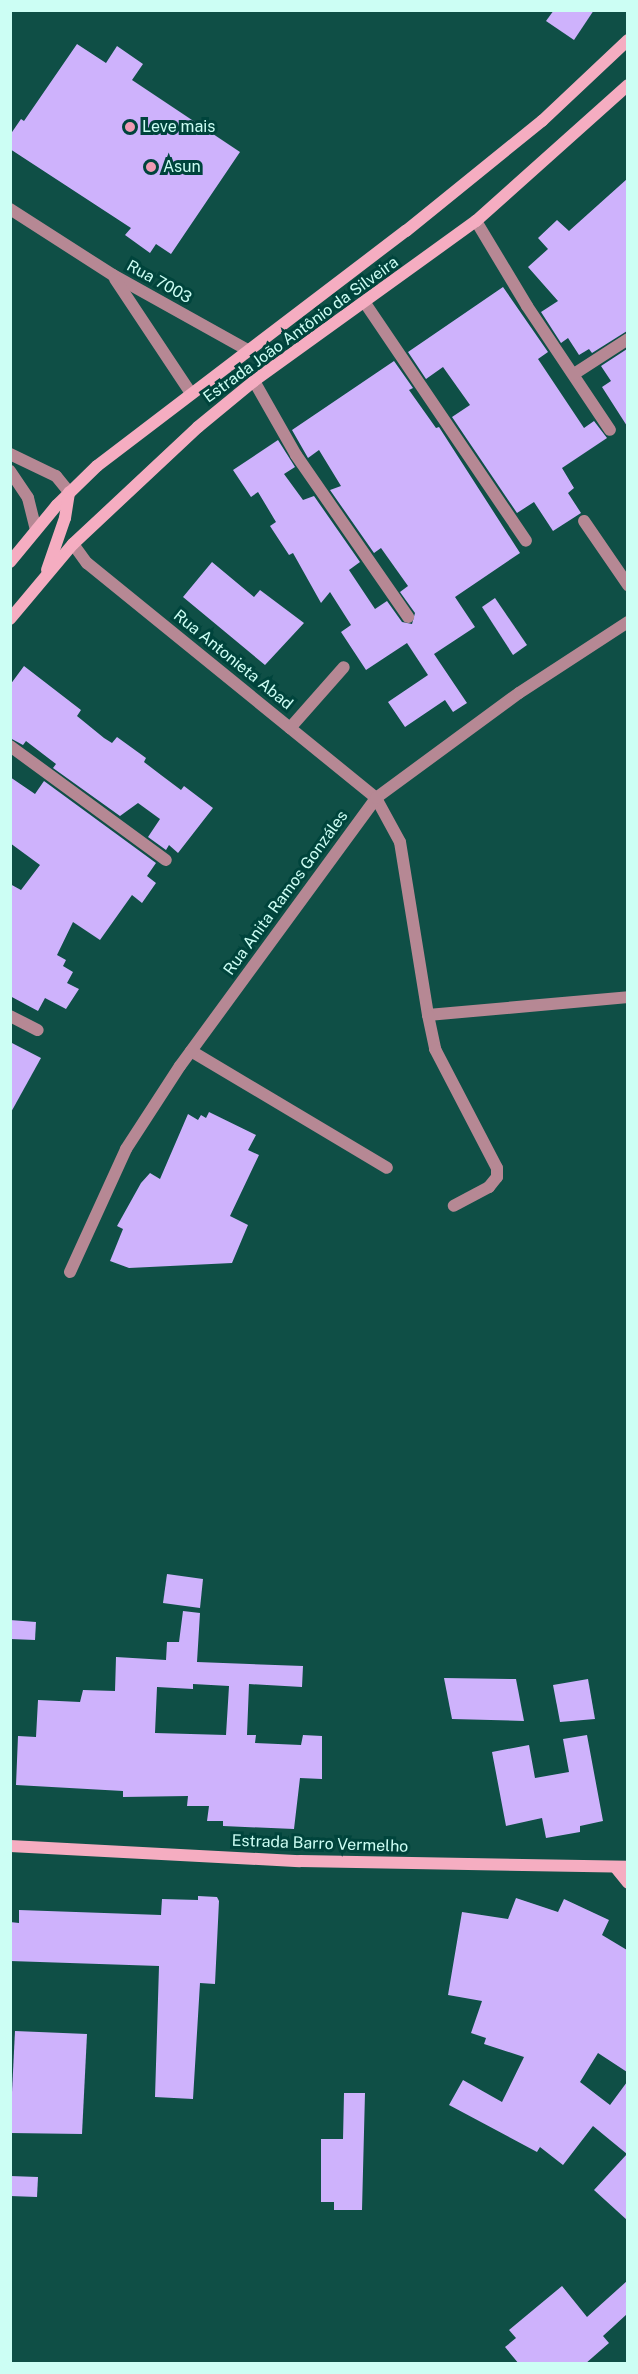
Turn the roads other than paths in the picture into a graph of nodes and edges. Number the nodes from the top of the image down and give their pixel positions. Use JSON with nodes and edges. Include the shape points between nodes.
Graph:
{"nodes":[{"id":1,"x":627,"y":40,"type":"edge"},
{"id":2,"x":627,"y":85,"type":"edge"},
{"id":3,"x":10,"y":209,"type":"edge"},
{"id":4,"x":476,"y":221,"type":"junction"},
{"id":5,"x":113,"y":275,"type":"junction"},
{"id":6,"x":365,"y":303,"type":"junction"},
{"id":7,"x":627,"y":339,"type":"edge"},
{"id":8,"x":248,"y":350,"type":"junction"},
{"id":9,"x":574,"y":374,"type":"junction"},
{"id":10,"x":254,"y":381,"type":"junction"},
{"id":11,"x":190,"y":392,"type":"junction"},
{"id":12,"x":610,"y":430,"type":"dead end"},
{"id":13,"x":10,"y":454,"type":"edge"},
{"id":14,"x":10,"y":471,"type":"edge"},
{"id":15,"x":69,"y":492,"type":"junction"},
{"id":16,"x":584,"y":521,"type":"dead end"},
{"id":17,"x":36,"y":529,"type":"junction"},
{"id":18,"x":526,"y":541,"type":"dead end"},
{"id":19,"x":73,"y":544,"type":"junction"},
{"id":20,"x":10,"y":562,"type":"edge"},
{"id":21,"x":44,"y":579,"type":"junction"},
{"id":22,"x":627,"y":585,"type":"edge"},
{"id":23,"x":408,"y":617,"type":"dead end"},
{"id":24,"x":10,"y":619,"type":"edge"},
{"id":25,"x":627,"y":622,"type":"edge"},
{"id":26,"x":344,"y":667,"type":"dead end"},
{"id":27,"x":290,"y":728,"type":"junction"},
{"id":28,"x":10,"y":746,"type":"edge"},
{"id":29,"x":376,"y":798,"type":"junction"},
{"id":30,"x":166,"y":860,"type":"dead end"},
{"id":31,"x":627,"y":998,"type":"edge"},
{"id":32,"x":428,"y":1015,"type":"junction"},
{"id":33,"x":10,"y":1016,"type":"edge"},
{"id":34,"x":38,"y":1029,"type":"dead end"},
{"id":35,"x":191,"y":1051,"type":"junction"},
{"id":36,"x":387,"y":1168,"type":"dead end"},
{"id":37,"x":454,"y":1206,"type":"dead end"},
{"id":38,"x":70,"y":1272,"type":"dead end"},
{"id":39,"x":10,"y":1846,"type":"edge"},
{"id":40,"x":622,"y":1868,"type":"edge"},
{"id":41,"x":627,"y":1883,"type":"edge"}],
"edges":[{"from":1,"to":8,"type":"main road","name":"Estrada João Antônio da Silveira","via":[[533,128],[406,231]]},
{"from":2,"to":4,"type":"main road","name":"Estrada João Antônio da Silveira"},
{"from":3,"to":5,"type":"street"},
{"from":4,"to":6,"type":"main road","name":"Estrada João Antônio da Silveira"},
{"from":4,"to":9,"type":"street"},
{"from":5,"to":8,"type":"street","name":"Rua 7003"},
{"from":5,"to":11,"type":"street","name":"Rua 7003"},
{"from":6,"to":10,"type":"main road","name":"Estrada João Antônio da Silveira"},
{"from":6,"to":18,"type":"street"},
{"from":7,"to":9,"type":"street"},
{"from":8,"to":11,"type":"main road","name":"Estrada João Antônio da Silveira"},
{"from":9,"to":12,"type":"street"},
{"from":10,"to":19,"type":"main road","name":"Estrada João Antônio da Silveira"},
{"from":10,"to":23,"type":"street","via":[[296,455]]},
{"from":11,"to":15,"type":"main road","name":"Estrada João Antônio da Silveira"},
{"from":13,"to":15,"type":"street","via":[[56,476]]},
{"from":14,"to":17,"type":"street","via":[[28,498]]},
{"from":15,"to":17,"type":"main road","name":"Estrada João Antônio da Silveira"},
{"from":15,"to":21,"type":"main road","via":[[65,518]]},
{"from":16,"to":22,"type":"street"},
{"from":17,"to":20,"type":"main road","name":"Estrada João Antônio da Silveira"},
{"from":19,"to":21,"type":"main road","name":"Estrada João Antônio da Silveira"},
{"from":19,"to":27,"type":"street","name":"Rua Antonieta Abad","via":[[87,563]]},
{"from":21,"to":24,"type":"main road","name":"Estrada João Antônio da Silveira"},
{"from":25,"to":29,"type":"street","name":"Rua Anita Ramos Gonzáles","via":[[519,693]]},
{"from":26,"to":27,"type":"street"},
{"from":27,"to":29,"type":"street","name":"Rua Antonieta Abad"},
{"from":28,"to":30,"type":"street"},
{"from":29,"to":32,"type":"street","via":[[400,842]]},
{"from":29,"to":35,"type":"street","name":"Rua Anita Ramos Gonzáles"},
{"from":31,"to":32,"type":"street"},
{"from":32,"to":37,"type":"street","via":[[435,1049],[497,1168],[497,1178],[489,1186]]},
{"from":33,"to":34,"type":"street"},
{"from":35,"to":36,"type":"street"},
{"from":35,"to":38,"type":"street","name":"Rua Anita Ramos Gonzáles","via":[[126,1149]]},
{"from":39,"to":40,"type":"main road","name":"Estrada Barro Vermelho","via":[[300,1861]]},
{"from":40,"to":41,"type":"main road"}]}
